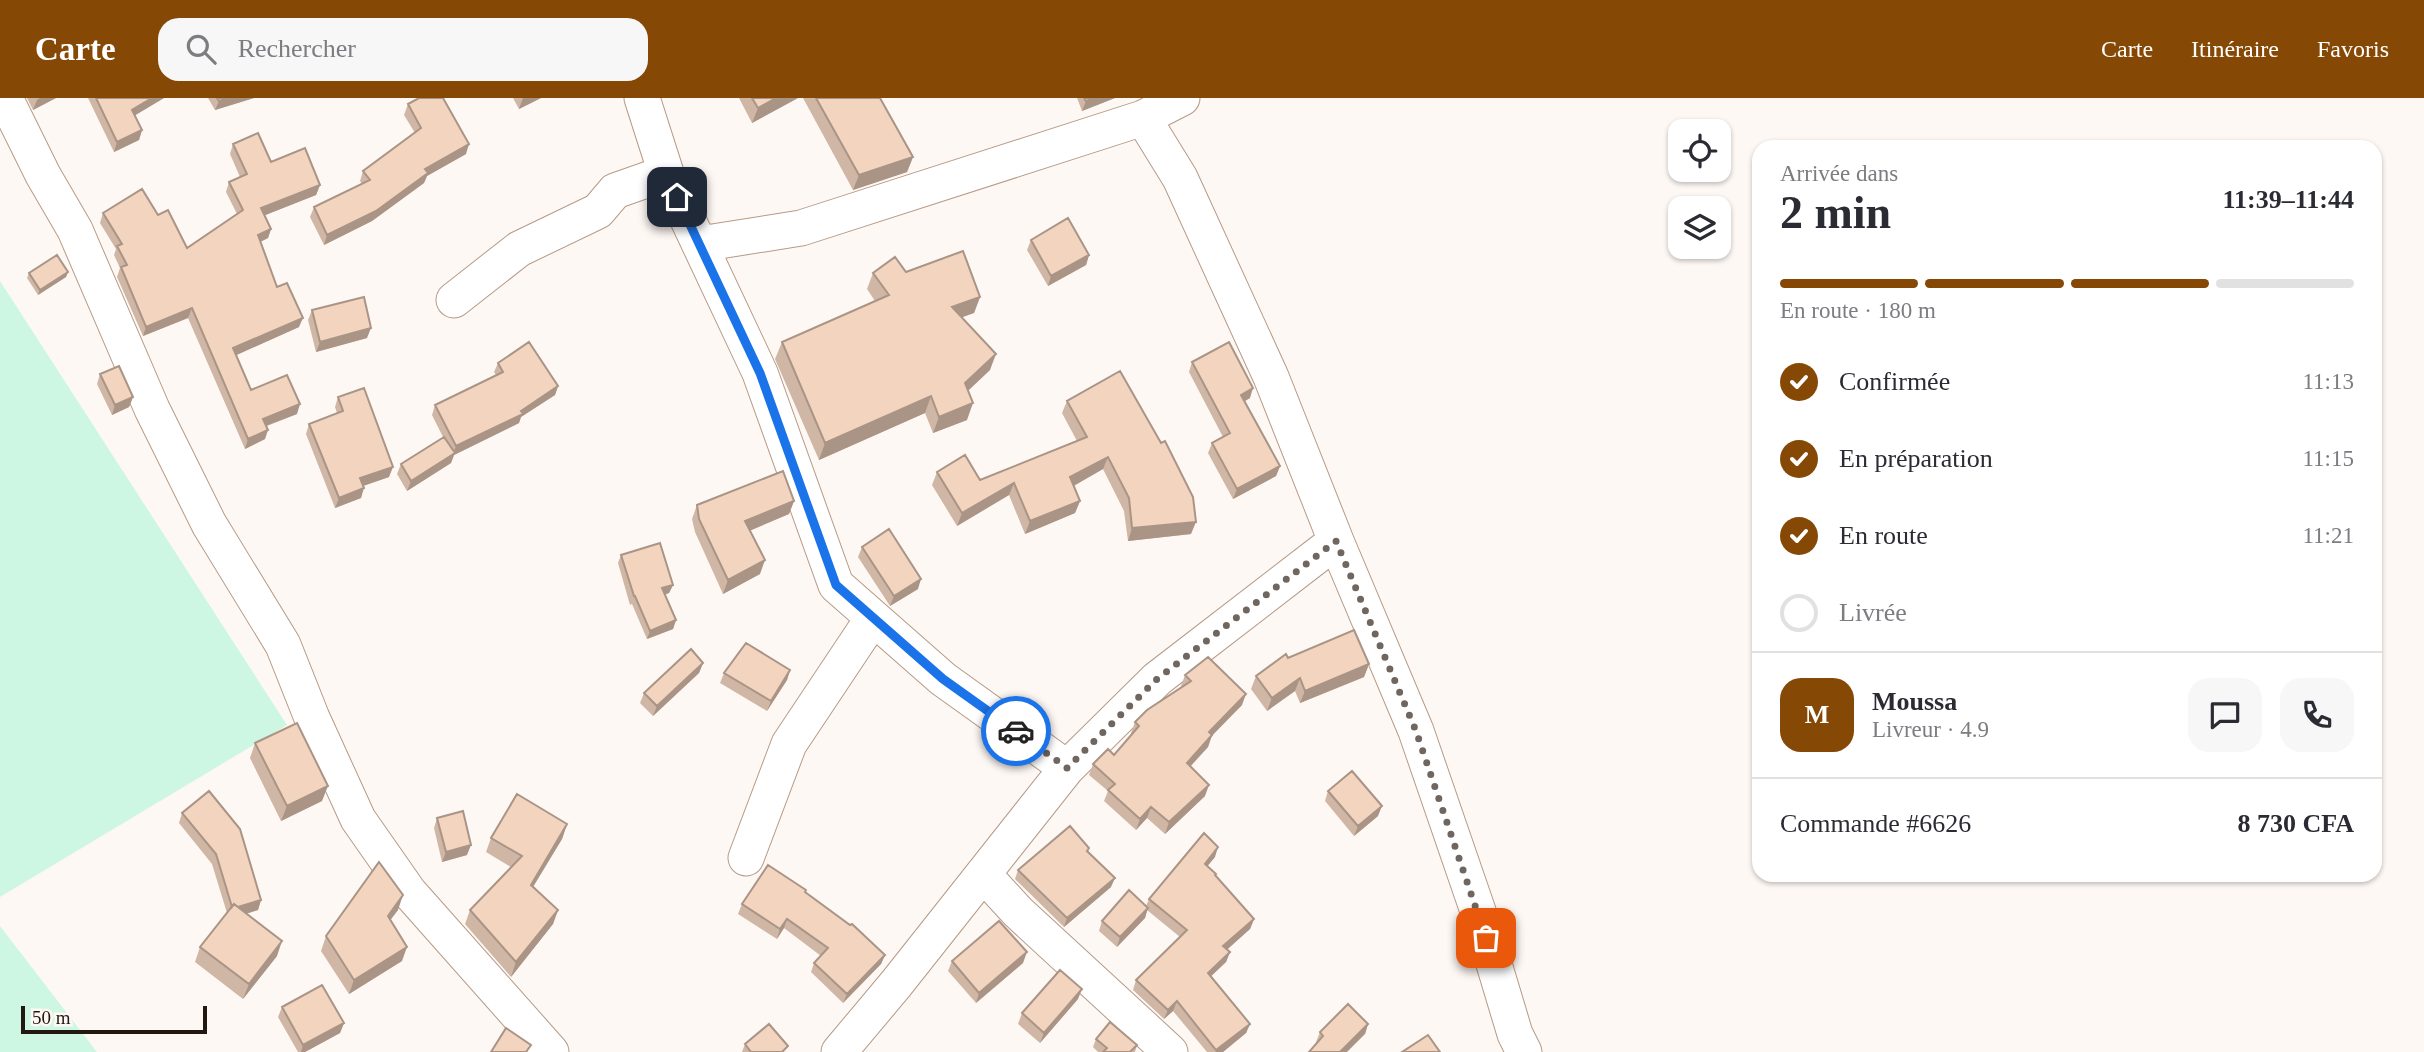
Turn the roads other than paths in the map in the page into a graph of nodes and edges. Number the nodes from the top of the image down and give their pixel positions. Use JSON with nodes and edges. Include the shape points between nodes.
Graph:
{"nodes":[{"id":1,"x":5,"y":98,"type":"edge"},
{"id":2,"x":642,"y":98,"type":"edge"},
{"id":3,"x":1182,"y":98,"type":"edge"},
{"id":4,"x":1143,"y":118,"type":"junction"},
{"id":5,"x":666,"y":173,"type":"junction"},
{"id":6,"x":700,"y":244,"type":"junction"},
{"id":7,"x":454,"y":300,"type":"dead end"},
{"id":8,"x":1336,"y":541,"type":"junction"},
{"id":9,"x":873,"y":618,"type":"junction"},
{"id":10,"x":1067,"y":768,"type":"junction"},
{"id":11,"x":746,"y":858,"type":"dead end"},
{"id":12,"x":984,"y":874,"type":"junction"},
{"id":13,"x":551,"y":1052,"type":"edge"},
{"id":14,"x":839,"y":1052,"type":"edge"},
{"id":15,"x":1170,"y":1052,"type":"edge"},
{"id":16,"x":1524,"y":1052,"type":"edge"}],
"edges":[{"from":1,"to":13,"type":"street","via":[[75,230],[152,409],[209,524],[283,645],[358,819],[409,892]]},
{"from":2,"to":5,"type":"street"},
{"from":3,"to":4,"type":"street"},
{"from":4,"to":6,"type":"street","via":[[801,228]]},
{"from":4,"to":8,"type":"street","via":[[1180,178],[1254,340]]},
{"from":5,"to":6,"type":"street"},
{"from":5,"to":7,"type":"street","via":[[615,191],[598,211],[519,249]]},
{"from":6,"to":9,"type":"street","via":[[760,373],[836,585]]},
{"from":8,"to":10,"type":"street","via":[[1157,679]]},
{"from":8,"to":16,"type":"street","via":[[1416,731]]},
{"from":9,"to":10,"type":"street","via":[[943,679]]},
{"from":9,"to":11,"type":"street","via":[[789,744]]},
{"from":10,"to":12,"type":"street"},
{"from":12,"to":14,"type":"street"},
{"from":12,"to":15,"type":"street","via":[[1018,912]]}]}
